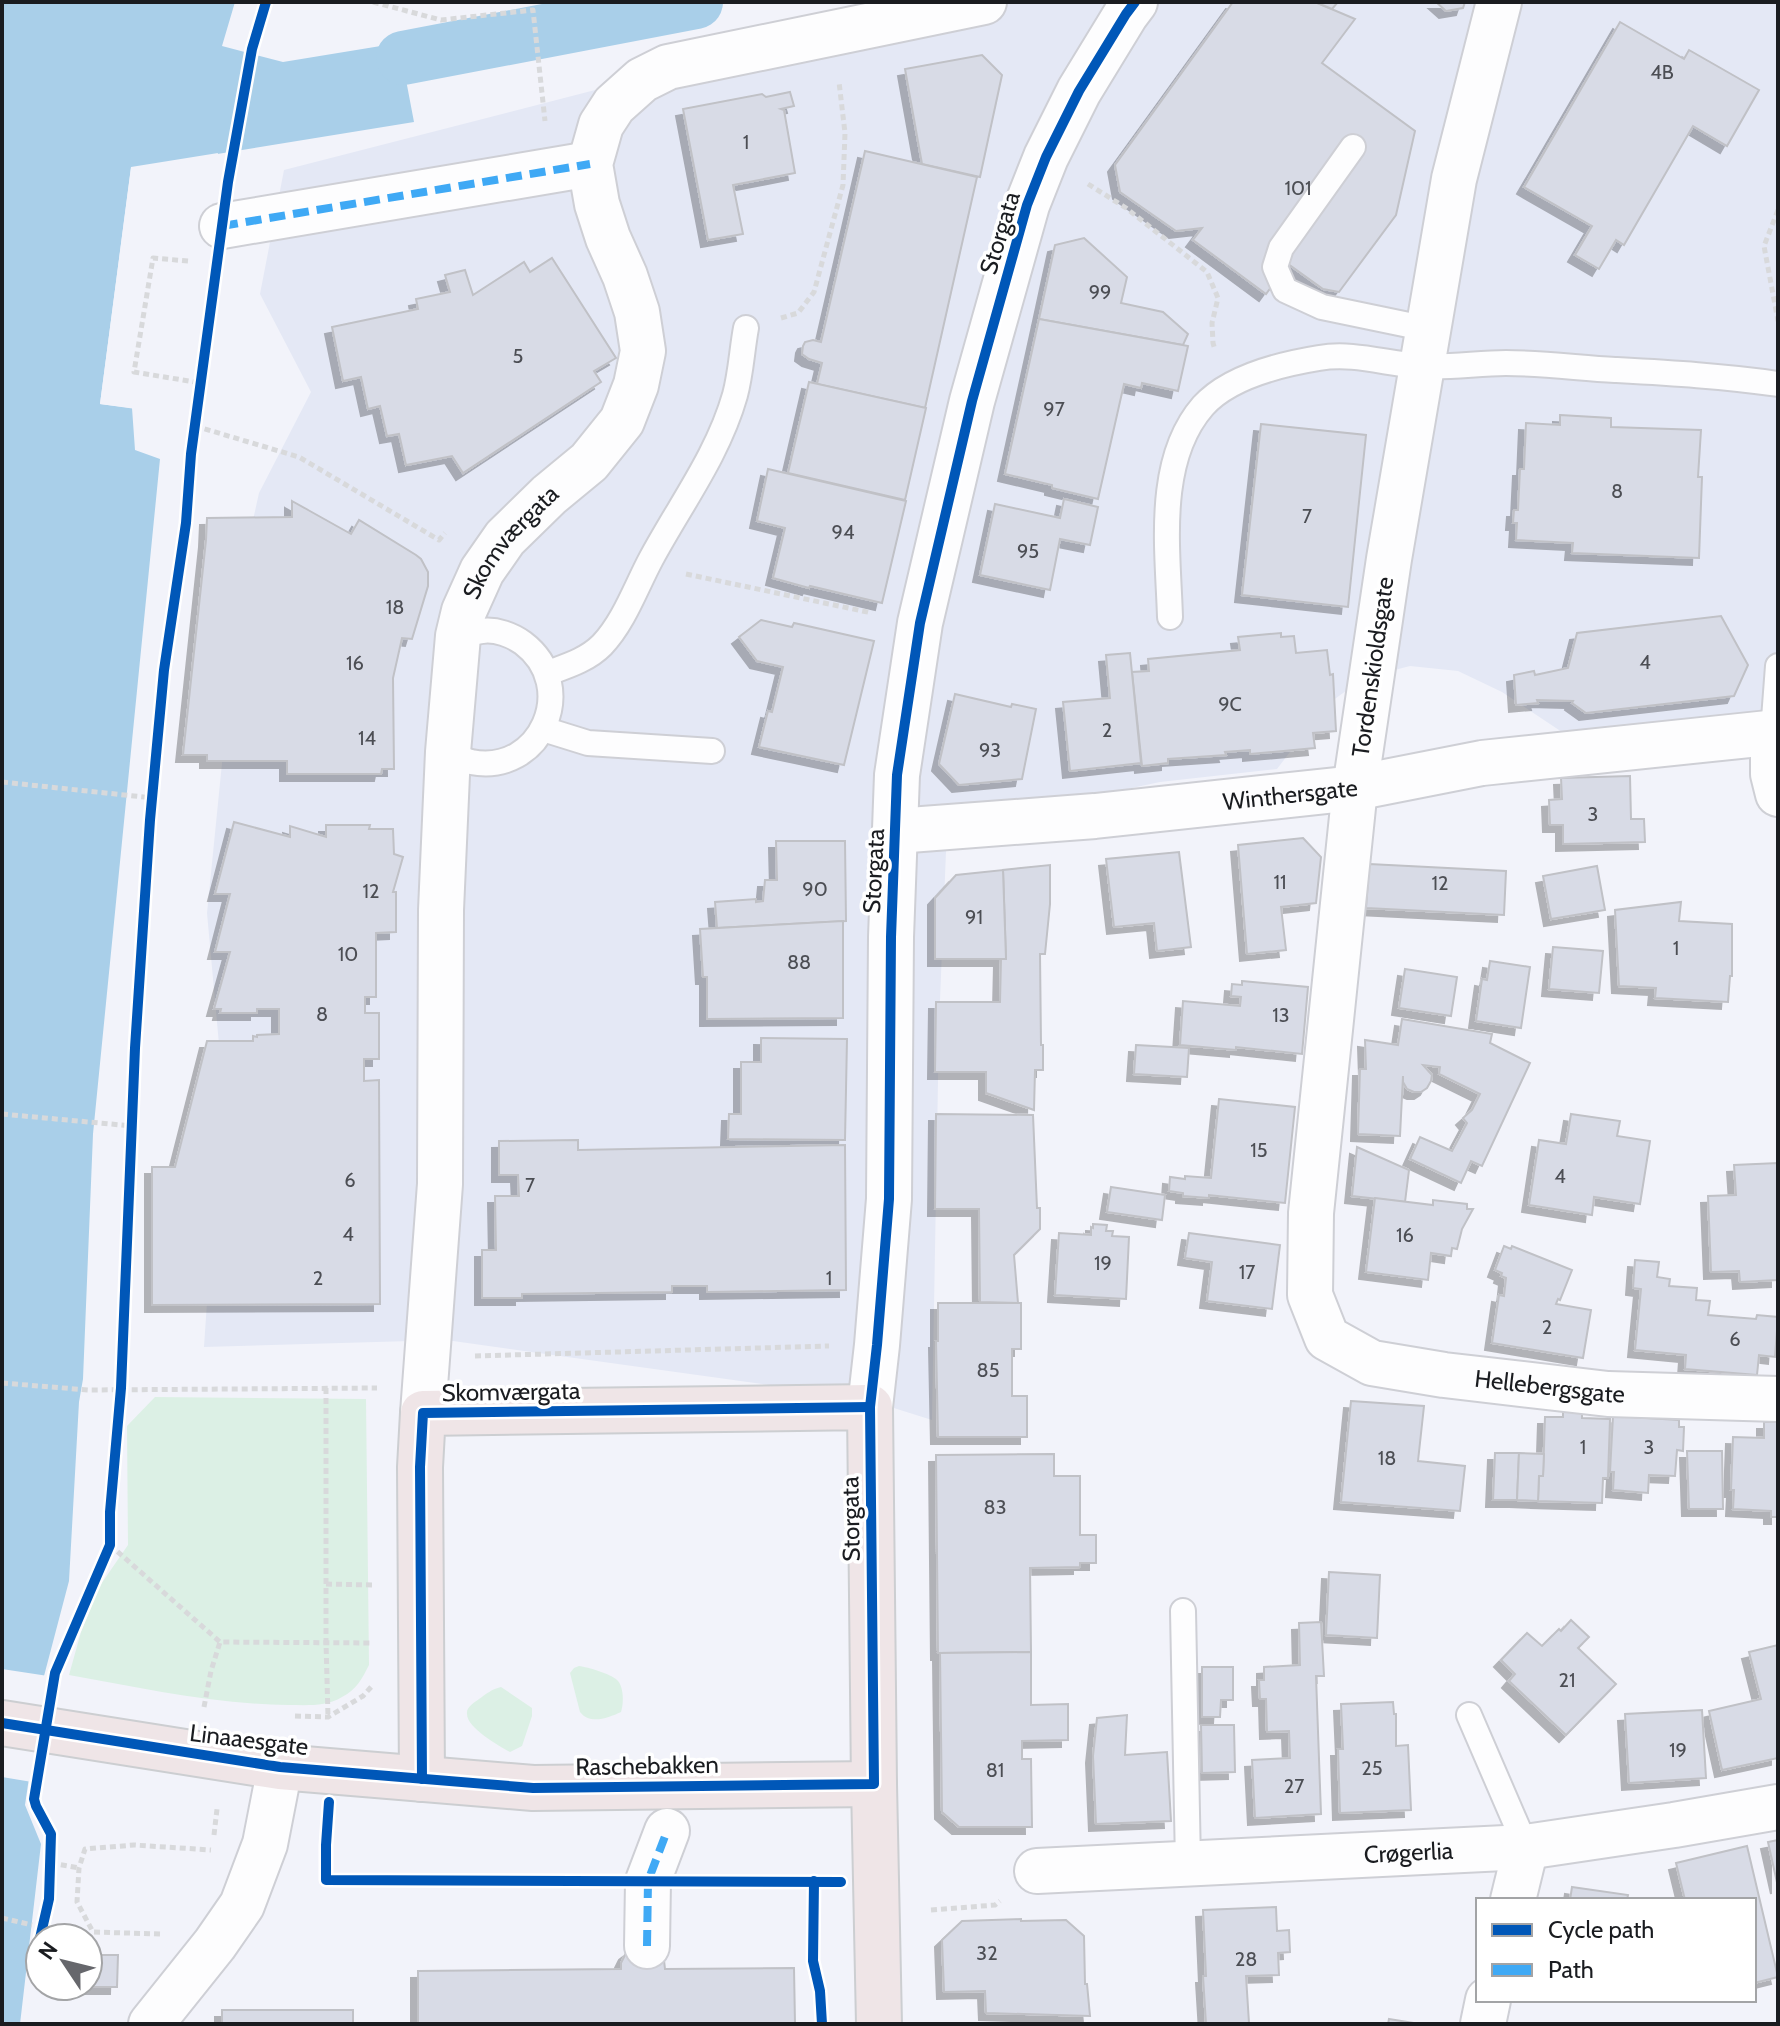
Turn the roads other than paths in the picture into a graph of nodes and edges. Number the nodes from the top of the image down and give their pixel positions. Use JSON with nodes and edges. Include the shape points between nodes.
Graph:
{"nodes":[{"id":1,"x":984,"y":2,"type":"edge"},
{"id":2,"x":1499,"y":2,"type":"edge"},
{"id":3,"x":1122,"y":6,"type":"edge"},
{"id":4,"x":1353,"y":147,"type":"dead end"},
{"id":5,"x":570,"y":167,"type":"junction"},
{"id":6,"x":220,"y":245,"type":"road end"},
{"id":7,"x":746,"y":328,"type":"road end"},
{"id":8,"x":1425,"y":348,"type":"junction"},
{"id":9,"x":1778,"y":384,"type":"edge"},
{"id":10,"x":1170,"y":617,"type":"dead end"},
{"id":11,"x":458,"y":636,"type":"junction"},
{"id":12,"x":1778,"y":666,"type":"edge"},
{"id":13,"x":548,"y":673,"type":"junction"},
{"id":14,"x":543,"y":729,"type":"junction"},
{"id":15,"x":1776,"y":732,"type":"edge"},
{"id":16,"x":712,"y":751,"type":"dead end"},
{"id":17,"x":448,"y":752,"type":"junction"},
{"id":18,"x":1355,"y":788,"type":"junction"},
{"id":19,"x":1778,"y":794,"type":"edge"},
{"id":20,"x":896,"y":831,"type":"junction"},
{"id":21,"x":1327,"y":1338,"type":"joint"},
{"id":22,"x":1778,"y":1399,"type":"edge"},
{"id":23,"x":870,"y":1407,"type":"junction"},
{"id":24,"x":423,"y":1413,"type":"junction"},
{"id":25,"x":1183,"y":1611,"type":"dead end"},
{"id":26,"x":1469,"y":1715,"type":"dead end"},
{"id":27,"x":2,"y":1723,"type":"edge"},
{"id":28,"x":280,"y":1767,"type":"junction"},
{"id":29,"x":422,"y":1779,"type":"junction"},
{"id":30,"x":874,"y":1784,"type":"junction"},
{"id":31,"x":1778,"y":1807,"type":"edge"},
{"id":32,"x":667,"y":1831,"type":"dead end"},
{"id":33,"x":1526,"y":1847,"type":"junction"},
{"id":34,"x":1188,"y":1863,"type":"junction"},
{"id":35,"x":1037,"y":1871,"type":"road end"},
{"id":36,"x":1513,"y":1898,"type":"edge"},
{"id":37,"x":647,"y":1946,"type":"dead end"},
{"id":38,"x":1488,"y":2002,"type":"edge"},
{"id":39,"x":151,"y":2024,"type":"edge"},
{"id":40,"x":879,"y":2024,"type":"edge"},
{"id":41,"x":1483,"y":2024,"type":"edge"}],
"edges":[{"from":1,"to":5,"type":"street","name":"Skomværgata","via":[[668,67],[642,80],[614,105]]},
{"from":2,"to":8,"type":"street","name":"Tordenskioldsgate","via":[[1454,179]]},
{"from":3,"to":20,"type":"street","name":"Storgata","via":[[1027,205],[972,401],[920,623],[897,775]]},
{"from":4,"to":8,"type":"lane","via":[[1281,248],[1275,267],[1285,290]]},
{"from":5,"to":6,"type":"street"},
{"from":5,"to":11,"type":"street","name":"Skomværgata","via":[[597,204],[637,312],[643,351],[636,385],[622,421],[589,462],[505,538],[482,571]]},
{"from":7,"to":13,"type":"lane","via":[[735,394],[717,441],[618,623],[582,660]]},
{"from":8,"to":9,"type":"lane","via":[[1508,363]]},
{"from":8,"to":10,"type":"lane","via":[[1320,357],[1264,371],[1227,386],[1203,406],[1185,434],[1167,508]]},
{"from":8,"to":18,"type":"street","name":"Tordenskioldsgate"},
{"from":11,"to":13,"type":"lane","via":[[485,630],[513,636],[535,652]]},
{"from":11,"to":17,"type":"street","name":"Skomværgata"},
{"from":12,"to":15,"type":"lane"},
{"from":13,"to":14,"type":"lane","via":[[552,696]]},
{"from":14,"to":16,"type":"lane","via":[[588,743]]},
{"from":14,"to":17,"type":"lane","via":[[529,747],[494,763],[470,762]]},
{"from":15,"to":18,"type":"street","name":"Winthersgate","via":[[1482,763]]},
{"from":15,"to":19,"type":"street","via":[[1773,774]]},
{"from":17,"to":24,"type":"street","name":"Skomværgata","via":[[441,910],[440,1184]]},
{"from":18,"to":20,"type":"street","name":"Winthersgate"},
{"from":18,"to":21,"type":"street","name":"Tordenskioldsgate","via":[[1311,1213],[1310,1295]]},
{"from":20,"to":23,"type":"street","name":"Storgata","via":[[889,1199]]},
{"from":21,"to":22,"type":"street","name":"Hellebergsgate","via":[[1372,1363],[1444,1375],[1608,1394]]},
{"from":23,"to":24,"type":"main road","name":"Skomværgata"},
{"from":23,"to":30,"type":"main road","name":"Storgata"},
{"from":24,"to":29,"type":"main road","name":"Skomværgata"},
{"from":25,"to":34,"type":"lane"},
{"from":26,"to":33,"type":"lane"},
{"from":27,"to":28,"type":"main road","name":"Linaaesgate"},
{"from":28,"to":29,"type":"main road","name":"Linaaesgate"},
{"from":28,"to":39,"type":"street","via":[[265,1844],[242,1905]]},
{"from":29,"to":30,"type":"main road","name":"Raschebakken","via":[[533,1788]]},
{"from":30,"to":40,"type":"main road"},
{"from":31,"to":33,"type":"street","name":"Crøgerlia"},
{"from":32,"to":37,"type":"street","via":[[648,1881]]},
{"from":33,"to":34,"type":"street","name":"Crøgerlia"},
{"from":33,"to":36,"type":"street"},
{"from":34,"to":35,"type":"street","name":"Crøgerlia"},
{"from":38,"to":41,"type":"street"}]}
